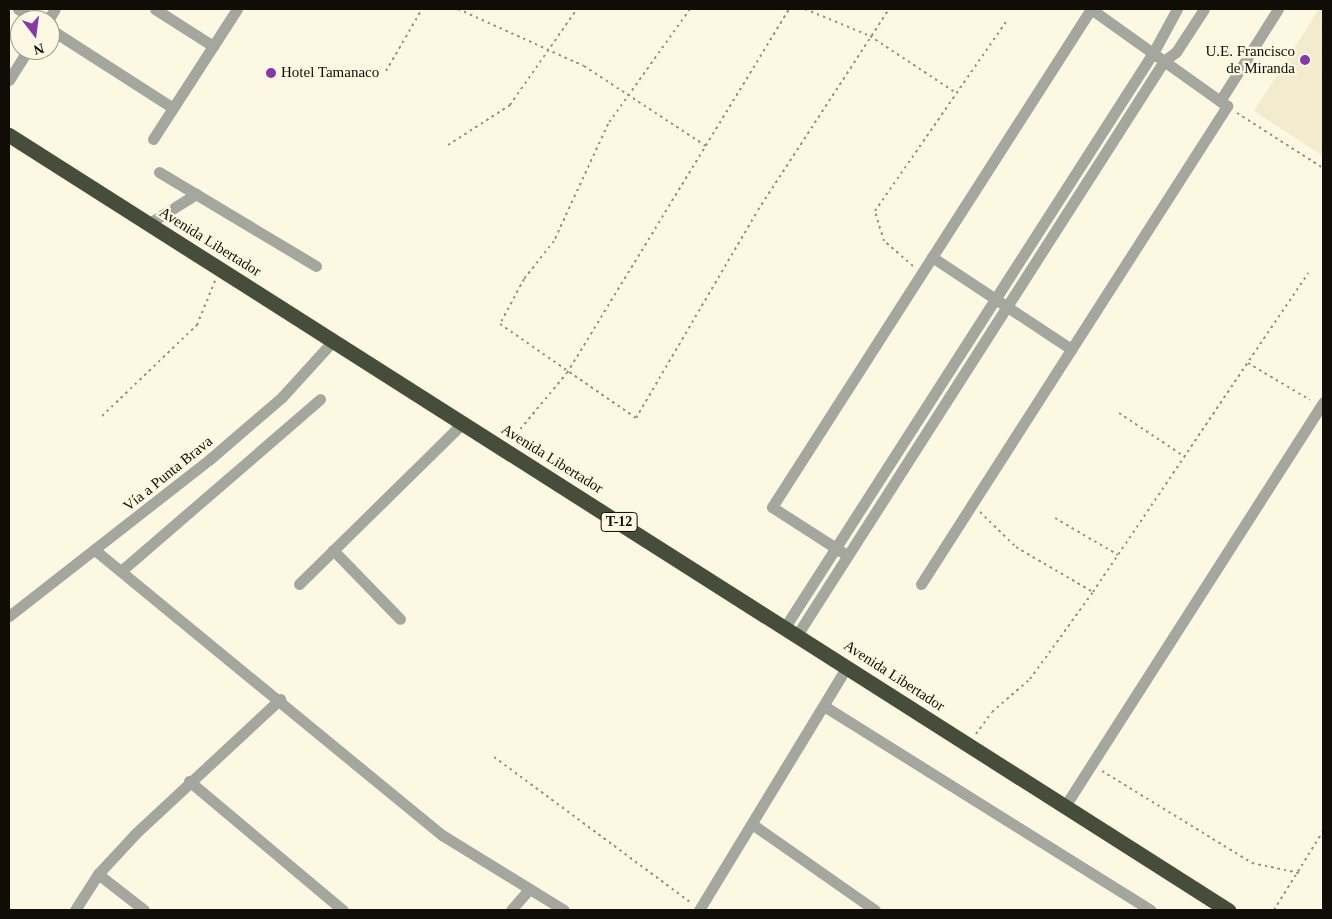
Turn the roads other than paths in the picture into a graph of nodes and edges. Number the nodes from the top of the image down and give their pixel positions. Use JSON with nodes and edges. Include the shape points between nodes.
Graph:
{"nodes":[{"id":1,"x":156,"y":9,"type":"edge"},
{"id":2,"x":237,"y":9,"type":"edge"},
{"id":3,"x":1091,"y":9,"type":"edge"},
{"id":4,"x":1177,"y":9,"type":"edge"},
{"id":5,"x":1204,"y":9,"type":"edge"},
{"id":6,"x":1278,"y":9,"type":"edge"},
{"id":7,"x":60,"y":35,"type":"edge"},
{"id":8,"x":214,"y":46,"type":"junction"},
{"id":9,"x":1153,"y":53,"type":"junction"},
{"id":10,"x":22,"y":60,"type":"edge"},
{"id":11,"x":1164,"y":61,"type":"junction"},
{"id":12,"x":9,"y":80,"type":"edge"},
{"id":13,"x":1223,"y":103,"type":"junction"},
{"id":14,"x":173,"y":108,"type":"junction"},
{"id":15,"x":9,"y":136,"type":"edge"},
{"id":16,"x":153,"y":139,"type":"dead end"},
{"id":17,"x":159,"y":172,"type":"dead end"},
{"id":18,"x":196,"y":194,"type":"junction"},
{"id":19,"x":148,"y":224,"type":"junction"},
{"id":20,"x":932,"y":258,"type":"junction"},
{"id":21,"x":316,"y":266,"type":"dead end"},
{"id":22,"x":996,"y":299,"type":"junction"},
{"id":23,"x":1007,"y":306,"type":"junction"},
{"id":24,"x":334,"y":341,"type":"junction"},
{"id":25,"x":1072,"y":349,"type":"junction"},
{"id":26,"x":320,"y":399,"type":"dead end"},
{"id":27,"x":1322,"y":405,"type":"edge"},
{"id":28,"x":463,"y":423,"type":"junction"},
{"id":29,"x":836,"y":548,"type":"junction"},
{"id":30,"x":332,"y":550,"type":"junction"},
{"id":31,"x":96,"y":551,"type":"junction"},
{"id":32,"x":848,"y":555,"type":"junction"},
{"id":33,"x":121,"y":571,"type":"junction"},
{"id":34,"x":299,"y":584,"type":"dead end"},
{"id":35,"x":921,"y":584,"type":"dead end"},
{"id":36,"x":9,"y":616,"type":"edge"},
{"id":37,"x":400,"y":619,"type":"dead end"},
{"id":38,"x":791,"y":631,"type":"junction"},
{"id":39,"x":848,"y":667,"type":"junction"},
{"id":40,"x":280,"y":700,"type":"junction"},
{"id":41,"x":824,"y":706,"type":"junction"},
{"id":42,"x":188,"y":781,"type":"junction"},
{"id":43,"x":1065,"y":806,"type":"junction"},
{"id":44,"x":752,"y":824,"type":"junction"},
{"id":45,"x":98,"y":874,"type":"junction"},
{"id":46,"x":529,"y":889,"type":"junction"},
{"id":47,"x":1144,"y":909,"type":"edge"},
{"id":48,"x":75,"y":910,"type":"edge"},
{"id":49,"x":144,"y":910,"type":"edge"},
{"id":50,"x":343,"y":910,"type":"edge"},
{"id":51,"x":511,"y":910,"type":"edge"},
{"id":52,"x":564,"y":910,"type":"edge"},
{"id":53,"x":700,"y":910,"type":"edge"},
{"id":54,"x":875,"y":910,"type":"edge"},
{"id":55,"x":1228,"y":910,"type":"edge"}],
"edges":[{"from":1,"to":8,"type":"street"},
{"from":2,"to":8,"type":"street"},
{"from":3,"to":9,"type":"street"},
{"from":3,"to":20,"type":"street"},
{"from":4,"to":9,"type":"street"},
{"from":5,"to":11,"type":"street","via":[[1176,52]]},
{"from":6,"to":13,"type":"street"},
{"from":7,"to":14,"type":"street"},
{"from":8,"to":14,"type":"street"},
{"from":9,"to":11,"type":"street"},
{"from":9,"to":22,"type":"street"},
{"from":10,"to":12,"type":"street"},
{"from":11,"to":13,"type":"street"},
{"from":11,"to":23,"type":"street"},
{"from":13,"to":25,"type":"street"},
{"from":14,"to":16,"type":"street"},
{"from":15,"to":19,"type":"highway","name":"Avenida Libertador","number":"T-12"},
{"from":17,"to":18,"type":"street"},
{"from":18,"to":19,"type":"street"},
{"from":18,"to":21,"type":"street"},
{"from":19,"to":24,"type":"highway","name":"Avenida Libertador","number":"T-12"},
{"from":20,"to":22,"type":"street"},
{"from":20,"to":29,"type":"street","via":[[772,507]]},
{"from":22,"to":23,"type":"street"},
{"from":22,"to":29,"type":"street"},
{"from":23,"to":25,"type":"street"},
{"from":23,"to":32,"type":"street"},
{"from":24,"to":28,"type":"highway","name":"Avenida Libertador","number":"T-12"},
{"from":24,"to":31,"type":"street","name":"Vía a Punta Brava","via":[[282,397]]},
{"from":25,"to":35,"type":"street"},
{"from":26,"to":33,"type":"street"},
{"from":27,"to":43,"type":"street"},
{"from":28,"to":30,"type":"street"},
{"from":28,"to":38,"type":"highway","name":"Avenida Libertador","number":"T-12"},
{"from":29,"to":32,"type":"street"},
{"from":29,"to":38,"type":"street"},
{"from":30,"to":34,"type":"street"},
{"from":30,"to":37,"type":"street"},
{"from":31,"to":33,"type":"street"},
{"from":31,"to":36,"type":"street","name":"Vía a Punta Brava"},
{"from":32,"to":38,"type":"street"},
{"from":33,"to":40,"type":"street"},
{"from":38,"to":39,"type":"highway","name":"Avenida Libertador","number":"T-12"},
{"from":39,"to":41,"type":"street"},
{"from":39,"to":43,"type":"highway","name":"Avenida Libertador","number":"T-12"},
{"from":40,"to":42,"type":"street"},
{"from":40,"to":46,"type":"street","via":[[442,835]]},
{"from":41,"to":44,"type":"street"},
{"from":41,"to":47,"type":"street"},
{"from":42,"to":45,"type":"street"},
{"from":42,"to":50,"type":"street"},
{"from":43,"to":55,"type":"highway","name":"Avenida Libertador","number":"T-12"},
{"from":44,"to":53,"type":"street"},
{"from":44,"to":54,"type":"street"},
{"from":45,"to":48,"type":"street"},
{"from":45,"to":49,"type":"street"},
{"from":46,"to":51,"type":"street"},
{"from":46,"to":52,"type":"street"}]}
